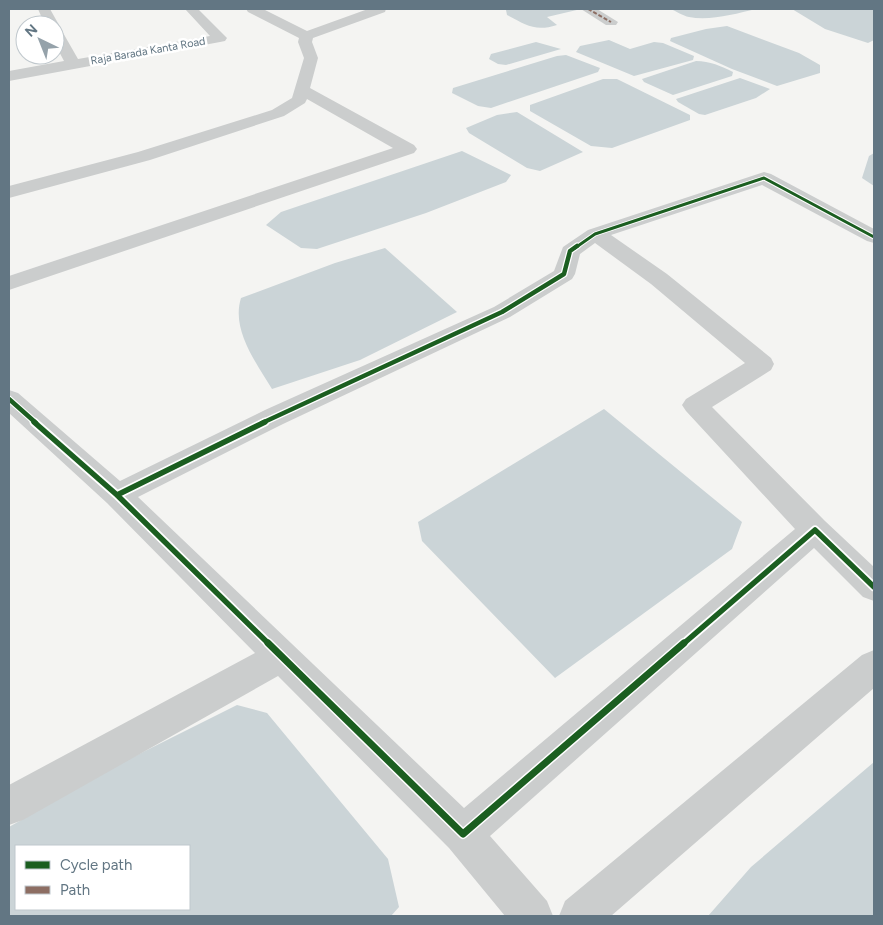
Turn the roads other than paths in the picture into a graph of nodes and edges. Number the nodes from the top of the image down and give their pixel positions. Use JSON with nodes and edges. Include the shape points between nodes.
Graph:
{"nodes":[{"id":1,"x":186,"y":9,"type":"edge"},
{"id":2,"x":253,"y":9,"type":"edge"},
{"id":3,"x":380,"y":9,"type":"edge"},
{"id":4,"x":588,"y":9,"type":"edge"},
{"id":5,"x":612,"y":22,"type":"dead end"},
{"id":6,"x":306,"y":36,"type":"junction"},
{"id":7,"x":65,"y":50,"type":"edge"},
{"id":8,"x":72,"y":64,"type":"junction"},
{"id":9,"x":9,"y":76,"type":"edge"},
{"id":10,"x":302,"y":90,"type":"junction"},
{"id":11,"x":9,"y":192,"type":"edge"},
{"id":12,"x":595,"y":234,"type":"junction"},
{"id":13,"x":874,"y":236,"type":"edge"},
{"id":14,"x":9,"y":282,"type":"edge"},
{"id":15,"x":9,"y":399,"type":"edge"},
{"id":16,"x":117,"y":495,"type":"junction"},
{"id":17,"x":815,"y":530,"type":"junction"},
{"id":18,"x":874,"y":587,"type":"edge"},
{"id":19,"x":282,"y":656,"type":"junction"},
{"id":20,"x":874,"y":666,"type":"edge"},
{"id":21,"x":9,"y":806,"type":"edge"},
{"id":22,"x":464,"y":834,"type":"junction"},
{"id":23,"x":532,"y":916,"type":"edge"},
{"id":24,"x":580,"y":916,"type":"edge"}],
"edges":[{"from":1,"to":8,"type":"street","name":"Raja Barada Kanta Road","via":[[220,38]]},
{"from":2,"to":6,"type":"street"},
{"from":3,"to":6,"type":"street"},
{"from":4,"to":5,"type":"street"},
{"from":6,"to":10,"type":"street","via":[[311,58]]},
{"from":7,"to":8,"type":"street","name":"Raja Barada Kanta Road"},
{"from":8,"to":9,"type":"street"},
{"from":10,"to":11,"type":"street","via":[[299,100],[278,113],[144,156]]},
{"from":10,"to":14,"type":"street","via":[[408,149]]},
{"from":12,"to":13,"type":"street","via":[[764,178]]},
{"from":12,"to":16,"type":"street","via":[[570,250],[564,274],[502,312],[274,417]]},
{"from":12,"to":17,"type":"street","via":[[659,279],[762,364],[695,405]]},
{"from":15,"to":16,"type":"street"},
{"from":16,"to":19,"type":"street"},
{"from":17,"to":18,"type":"street"},
{"from":17,"to":22,"type":"street"},
{"from":19,"to":21,"type":"street"},
{"from":19,"to":22,"type":"street"},
{"from":20,"to":24,"type":"street"},
{"from":22,"to":23,"type":"street"}]}
